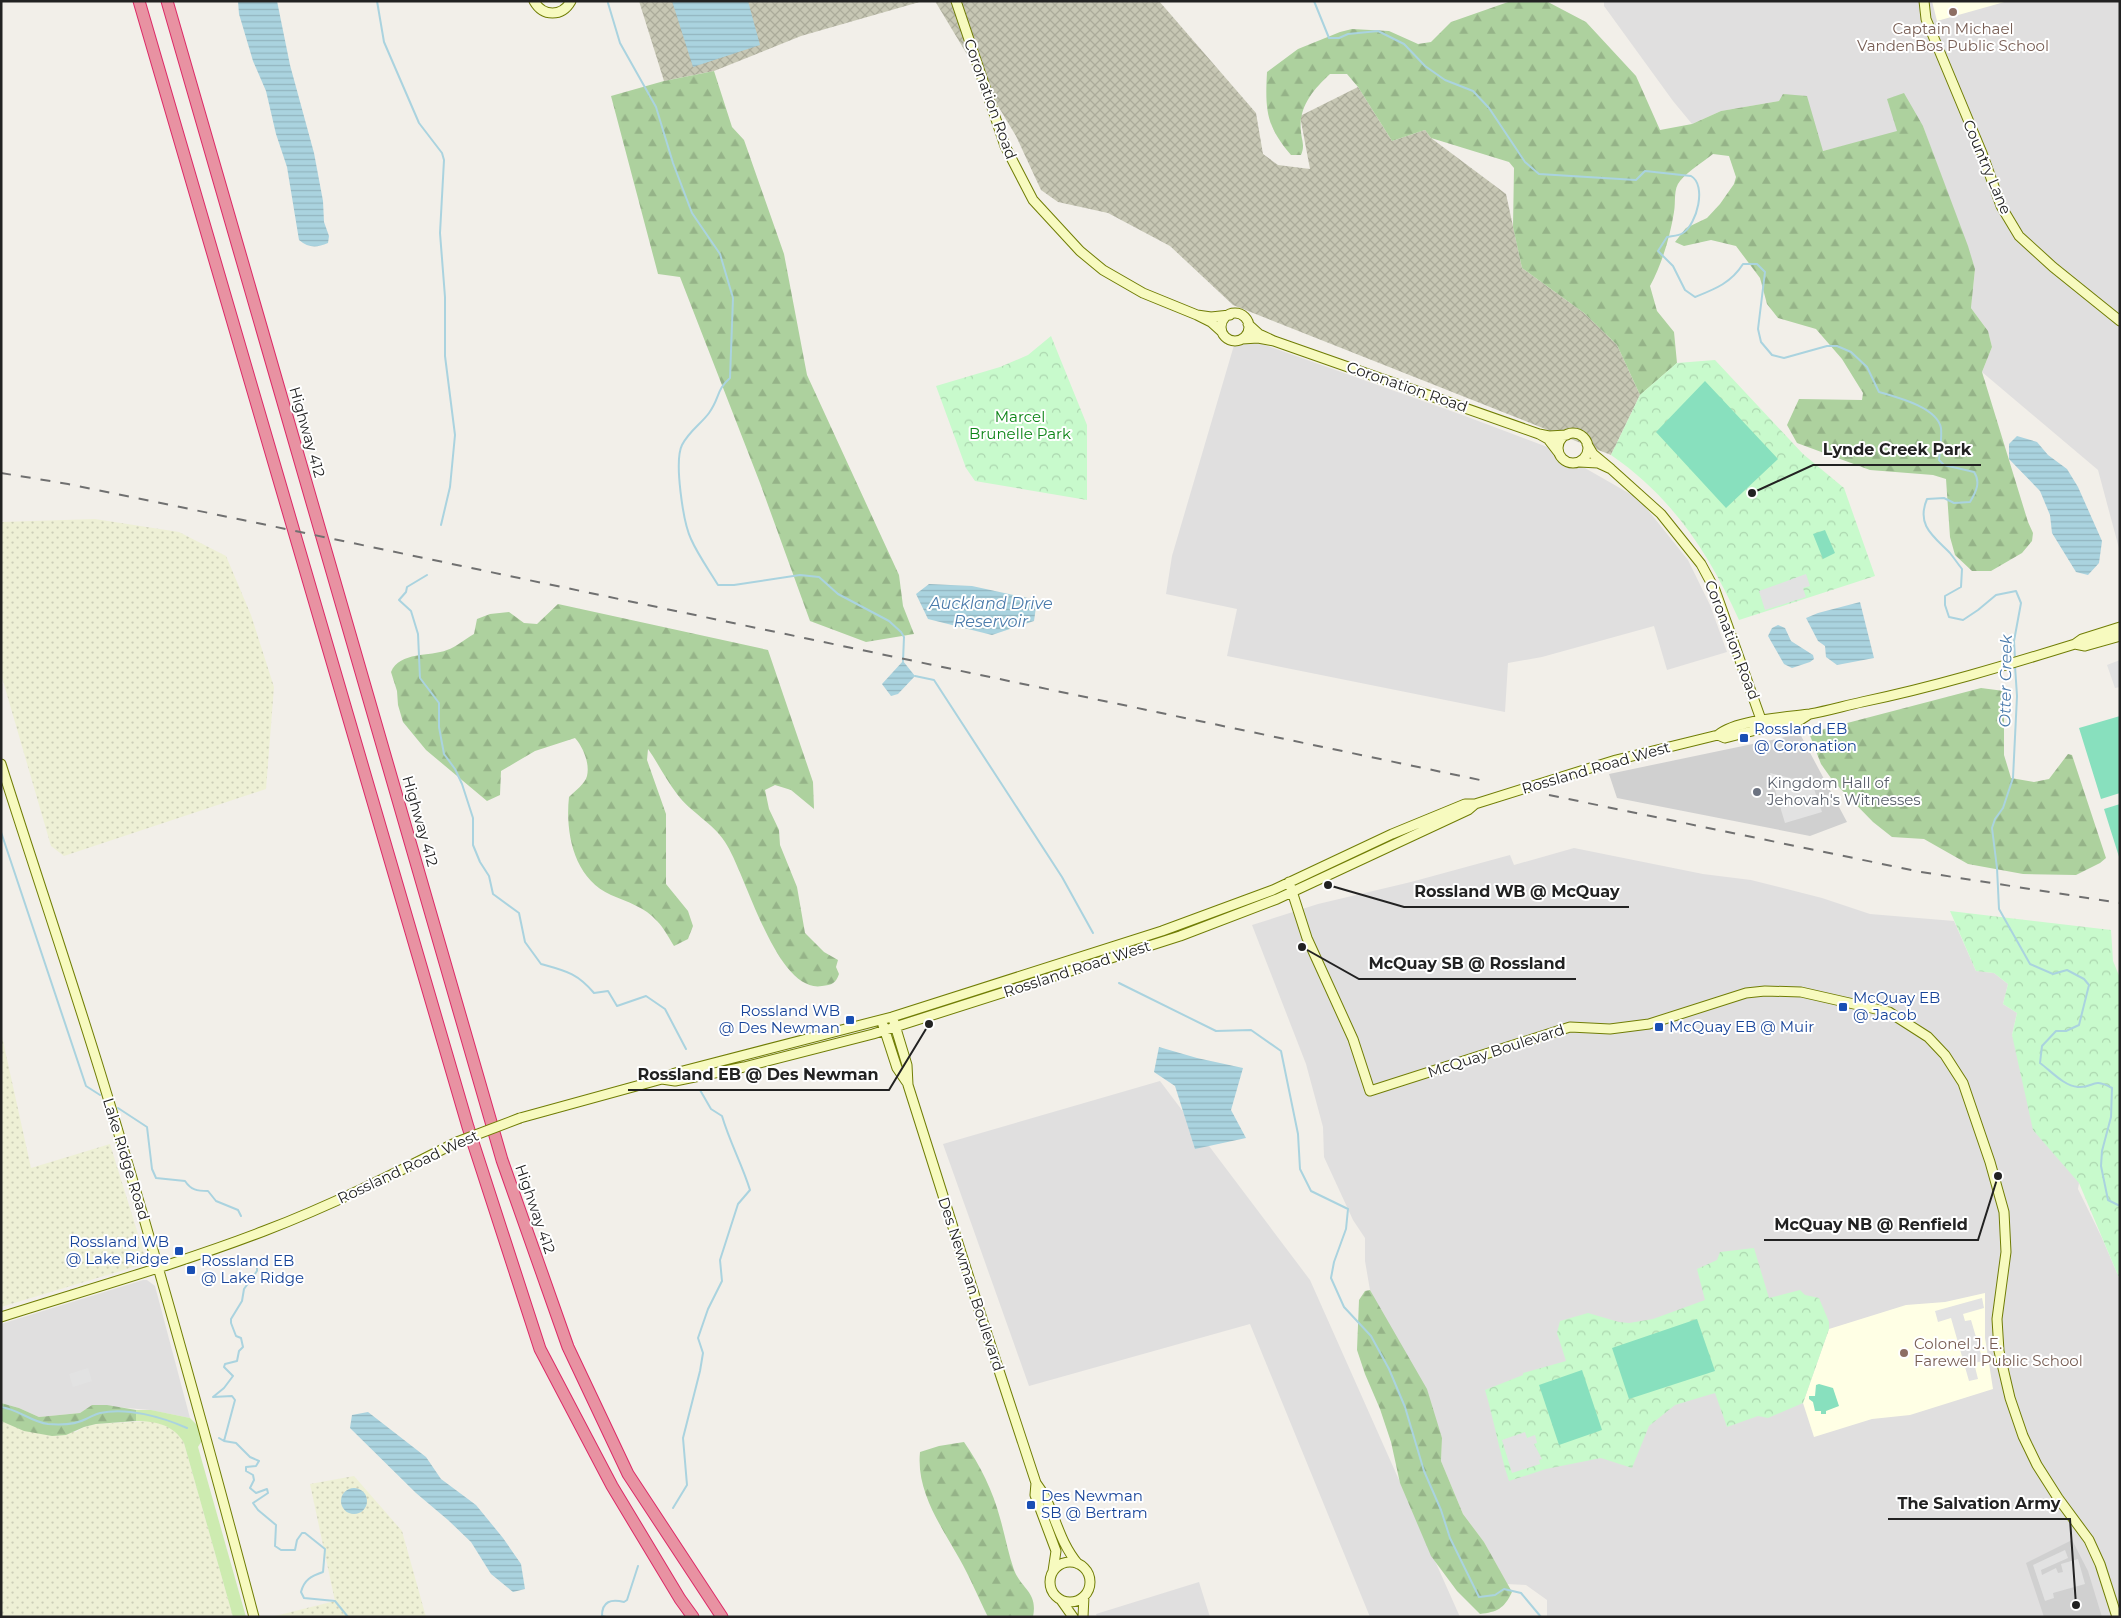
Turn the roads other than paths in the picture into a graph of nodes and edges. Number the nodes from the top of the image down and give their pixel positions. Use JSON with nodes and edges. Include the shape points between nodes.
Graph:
{"nodes":[{"id":1,"x":139,"y":1,"type":"edge"},
{"id":2,"x":167,"y":1,"type":"edge"},
{"id":3,"x":534,"y":1,"type":"edge"},
{"id":4,"x":571,"y":1,"type":"edge"},
{"id":5,"x":956,"y":1,"type":"edge"},
{"id":6,"x":1924,"y":1,"type":"edge"},
{"id":7,"x":1197,"y":315,"type":"junction"},
{"id":8,"x":1230,"y":315,"type":"junction"},
{"id":9,"x":2120,"y":321,"type":"edge"},
{"id":10,"x":1248,"y":324,"type":"junction"},
{"id":11,"x":1223,"y":334,"type":"junction"},
{"id":12,"x":1242,"y":339,"type":"junction"},
{"id":13,"x":1274,"y":341,"type":"junction"},
{"id":14,"x":1539,"y":434,"type":"junction"},
{"id":15,"x":1567,"y":435,"type":"junction"},
{"id":16,"x":1586,"y":444,"type":"junction"},
{"id":17,"x":1560,"y":455,"type":"junction"},
{"id":18,"x":1576,"y":462,"type":"junction"},
{"id":19,"x":1611,"y":469,"type":"junction"},
{"id":20,"x":2120,"y":628,"type":"edge"},
{"id":21,"x":2120,"y":636,"type":"edge"},
{"id":22,"x":2075,"y":644,"type":"junction"},
{"id":23,"x":1763,"y":724,"type":"junction"},
{"id":24,"x":1,"y":764,"type":"edge"},
{"id":25,"x":1474,"y":804,"type":"junction"},
{"id":26,"x":1289,"y":882,"type":"junction"},
{"id":27,"x":1292,"y":892,"type":"junction"},
{"id":28,"x":892,"y":1017,"type":"junction"},
{"id":29,"x":881,"y":1020,"type":"junction"},
{"id":30,"x":896,"y":1028,"type":"junction"},
{"id":31,"x":885,"y":1031,"type":"junction"},
{"id":32,"x":662,"y":1079,"type":"junction"},
{"id":33,"x":908,"y":1084,"type":"junction"},
{"id":34,"x":158,"y":1268,"type":"junction"},
{"id":35,"x":1,"y":1317,"type":"edge"},
{"id":36,"x":1036,"y":1483,"type":"junction"},
{"id":37,"x":1078,"y":1564,"type":"junction"},
{"id":38,"x":1053,"y":1571,"type":"junction"},
{"id":39,"x":1084,"y":1596,"type":"junction"},
{"id":40,"x":1060,"y":1600,"type":"junction"},
{"id":41,"x":254,"y":1617,"type":"edge"},
{"id":42,"x":693,"y":1617,"type":"edge"},
{"id":43,"x":722,"y":1617,"type":"edge"},
{"id":44,"x":1073,"y":1617,"type":"edge"},
{"id":45,"x":1083,"y":1617,"type":"edge"},
{"id":46,"x":2117,"y":1617,"type":"edge"}],
"edges":[{"from":1,"to":42,"type":"highway","via":[[468,1127],[540,1349],[612,1486]]},
{"from":2,"to":43,"type":"highway","name":"Highway 412","via":[[502,1160],[568,1347],[628,1474]]},
{"from":3,"to":4,"type":"street","via":[[538,8],[550,14],[562,11]]},
{"from":5,"to":7,"type":"street","name":"Coronation Road","via":[[1005,146],[1033,200],[1080,251],[1103,270],[1143,293]]},
{"from":6,"to":9,"type":"street","name":"Country Lane","via":[[1926,19],[2001,206],[2019,236]]},
{"from":7,"to":8,"type":"street","name":"Coronation Road"},
{"from":7,"to":11,"type":"street","name":"Coronation Road","via":[[1218,326]]},
{"from":8,"to":10,"type":"street","via":[[1243,316]]},
{"from":8,"to":11,"type":"street","via":[[1222,325]]},
{"from":10,"to":12,"type":"street","via":[[1248,332]]},
{"from":10,"to":13,"type":"street","name":"Coronation Road"},
{"from":11,"to":12,"type":"street","via":[[1229,340]]},
{"from":12,"to":13,"type":"street","name":"Coronation Road"},
{"from":13,"to":14,"type":"street","name":"Coronation Road"},
{"from":14,"to":15,"type":"street","name":"Coronation Road"},
{"from":14,"to":17,"type":"street","name":"Coronation Road","via":[[1548,439]]},
{"from":15,"to":16,"type":"street","via":[[1581,436]]},
{"from":15,"to":17,"type":"street","via":[[1558,446]]},
{"from":16,"to":18,"type":"street","via":[[1584,458]]},
{"from":16,"to":19,"type":"street","name":"Coronation Road"},
{"from":17,"to":18,"type":"street","via":[[1567,462]]},
{"from":18,"to":19,"type":"street","name":"Coronation Road","via":[[1591,461]]},
{"from":19,"to":23,"type":"street","name":"Coronation Road","via":[[1660,514],[1701,564],[1715,590]]},
{"from":20,"to":22,"type":"street","name":"Rossland Road West"},
{"from":21,"to":22,"type":"street","name":"Rossland Road West","via":[[2085,646]]},
{"from":22,"to":23,"type":"street","name":"Rossland Road West","via":[[1922,689]]},
{"from":23,"to":25,"type":"street","name":"Rossland Road West","via":[[1723,731],[1718,735],[1616,760]]},
{"from":24,"to":34,"type":"street","name":"Lake Ridge Road","via":[[101,1074]]},
{"from":25,"to":26,"type":"street","name":"Rossland Road West","via":[[1465,804],[1428,819]]},
{"from":25,"to":27,"type":"street","name":"Rossland Road West","via":[[1468,810]]},
{"from":26,"to":27,"type":"street","name":"McQuay Boulevard"},
{"from":26,"to":28,"type":"street","name":"Rossland Road West","via":[[1147,936]]},
{"from":27,"to":30,"type":"street","name":"Rossland Road West","via":[[1180,936]]},
{"from":27,"to":46,"type":"street","name":"McQuay Boulevard","via":[[1307,938],[1353,1039],[1370,1091],[1570,1027],[1610,1029],[1649,1024],[1746,993],[1765,991],[1801,992],[1889,1012],[1928,1037],[1945,1055],[1963,1083],[2004,1212],[2006,1252],[1997,1318],[2010,1398],[2037,1464],[2089,1540]]},
{"from":28,"to":29,"type":"street","name":"Rossland Road West"},
{"from":28,"to":30,"type":"street","name":"Des Newman Boulevard"},
{"from":29,"to":31,"type":"street","name":"Des Newman Boulevard"},
{"from":29,"to":32,"type":"street","name":"Rossland Road West"},
{"from":30,"to":31,"type":"street","name":"Rossland Road West"},
{"from":30,"to":33,"type":"street","name":"Des Newman Boulevard","via":[[907,1065]]},
{"from":31,"to":32,"type":"street","name":"Rossland Road West","via":[[736,1068],[675,1081]]},
{"from":31,"to":33,"type":"street","name":"Des Newman Boulevard","via":[[896,1068]]},
{"from":32,"to":34,"type":"street","name":"Rossland Road West","bridge":true,"via":[[520,1118],[457,1142],[265,1231]]},
{"from":33,"to":36,"type":"street","name":"Des Newman Boulevard"},
{"from":34,"to":35,"type":"street","name":"Rossland Road West"},
{"from":34,"to":41,"type":"street","name":"Lake Ridge Road"},
{"from":36,"to":37,"type":"street","name":"Des Newman Boulevard","via":[[1062,1540]]},
{"from":36,"to":38,"type":"street","name":"Des Newman Boulevard","via":[[1035,1495],[1056,1551]]},
{"from":37,"to":38,"type":"street","via":[[1064,1562]]},
{"from":37,"to":39,"type":"street","via":[[1089,1576],[1089,1588]]},
{"from":38,"to":40,"type":"street","via":[[1051,1590]]},
{"from":39,"to":40,"type":"street","via":[[1073,1602]]},
{"from":39,"to":45,"type":"street"},
{"from":40,"to":44,"type":"street"}]}
